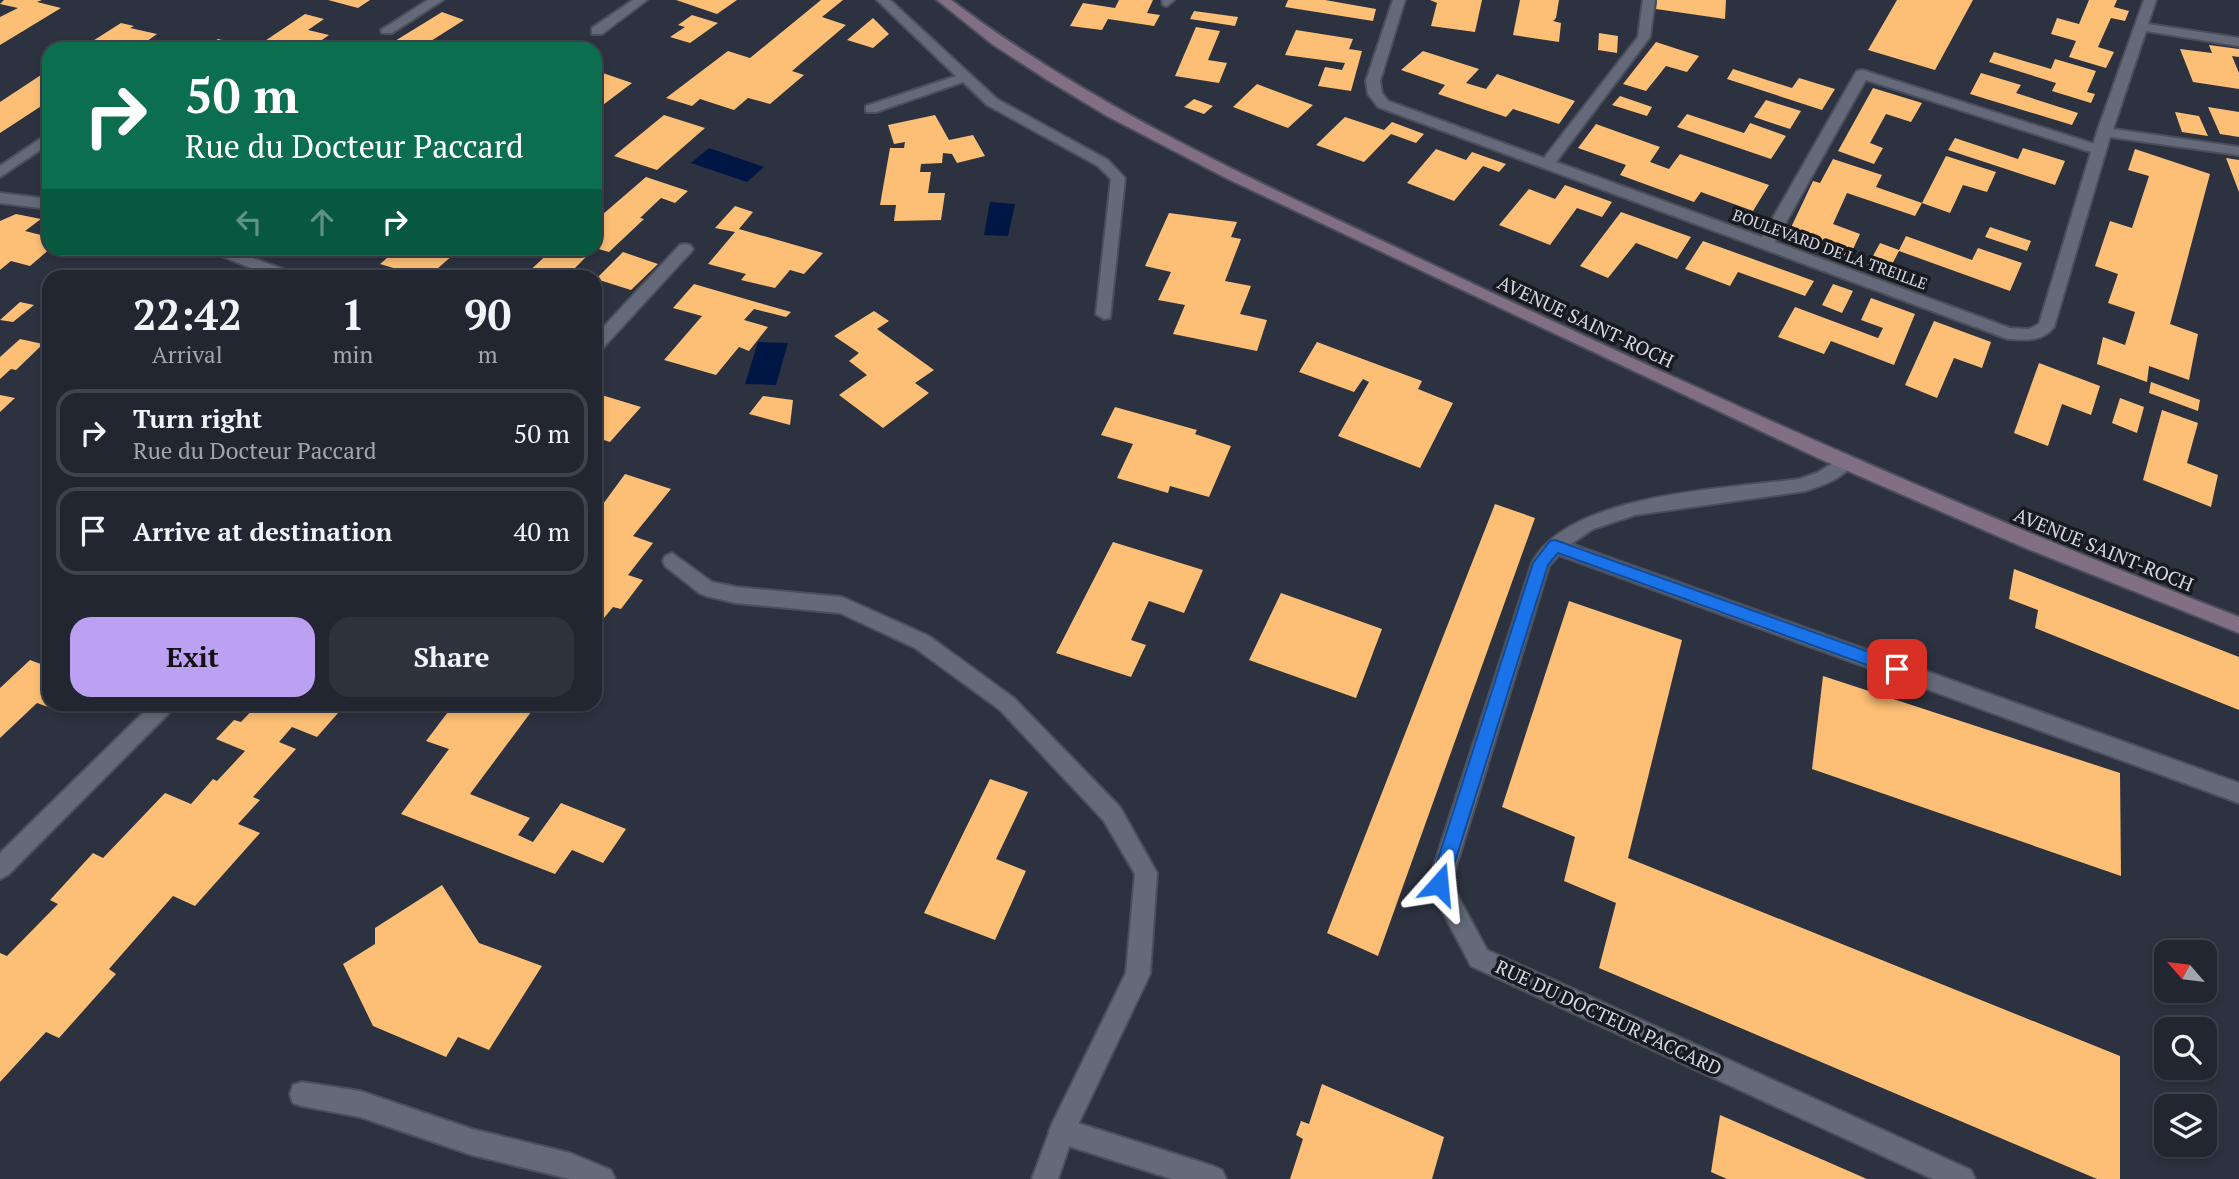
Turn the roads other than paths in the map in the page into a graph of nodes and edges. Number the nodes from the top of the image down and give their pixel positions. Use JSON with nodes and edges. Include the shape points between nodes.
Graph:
{"nodes":[{"id":1,"x":437,"y":0,"type":"edge"},
{"id":2,"x":641,"y":0,"type":"edge"},
{"id":3,"x":883,"y":0,"type":"edge"},
{"id":4,"x":943,"y":0,"type":"edge"},
{"id":5,"x":1399,"y":0,"type":"edge"},
{"id":6,"x":1649,"y":0,"type":"edge"},
{"id":7,"x":2150,"y":0,"type":"edge"},
{"id":8,"x":2141,"y":27,"type":"junction"},
{"id":9,"x":387,"y":30,"type":"dead end"},
{"id":10,"x":597,"y":31,"type":"dead end"},
{"id":11,"x":2239,"y":42,"type":"edge"},
{"id":12,"x":965,"y":77,"type":"junction"},
{"id":13,"x":871,"y":109,"type":"dead end"},
{"id":14,"x":2104,"y":132,"type":"junction"},
{"id":15,"x":42,"y":142,"type":"edge"},
{"id":16,"x":2099,"y":150,"type":"junction"},
{"id":17,"x":2239,"y":151,"type":"edge"},
{"id":18,"x":1546,"y":165,"type":"junction"},
{"id":19,"x":0,"y":173,"type":"edge"},
{"id":20,"x":0,"y":198,"type":"edge"},
{"id":21,"x":42,"y":203,"type":"edge"},
{"id":22,"x":1766,"y":244,"type":"junction"},
{"id":23,"x":685,"y":249,"type":"dead end"},
{"id":24,"x":231,"y":256,"type":"edge"},
{"id":25,"x":269,"y":270,"type":"edge"},
{"id":26,"x":1104,"y":314,"type":"dead end"},
{"id":27,"x":602,"y":338,"type":"edge"},
{"id":28,"x":1844,"y":464,"type":"junction"},
{"id":29,"x":1555,"y":546,"type":"junction"},
{"id":30,"x":672,"y":561,"type":"dead end"},
{"id":31,"x":2239,"y":625,"type":"edge"},
{"id":32,"x":158,"y":711,"type":"edge"},
{"id":33,"x":2239,"y":793,"type":"edge"},
{"id":34,"x":0,"y":868,"type":"edge"},
{"id":35,"x":302,"y":1094,"type":"dead end"},
{"id":36,"x":1062,"y":1130,"type":"junction"},
{"id":37,"x":602,"y":1179,"type":"edge"},
{"id":38,"x":1045,"y":1179,"type":"edge"},
{"id":39,"x":1213,"y":1179,"type":"edge"},
{"id":40,"x":1962,"y":1179,"type":"edge"}],
"edges":[{"from":1,"to":9,"type":"street"},
{"from":2,"to":10,"type":"street"},
{"from":3,"to":12,"type":"street"},
{"from":4,"to":28,"type":"main road","name":"AVENUE SAINT-ROCH","via":[[1045,74],[1161,138]]},
{"from":5,"to":18,"type":"street","name":"BOULEVARD DE LA TREILLE","via":[[1373,81],[1375,94],[1384,104]]},
{"from":6,"to":18,"type":"street","via":[[1644,37]]},
{"from":7,"to":8,"type":"street","name":"BOULEVARD DE LA TREILLE"},
{"from":8,"to":11,"type":"street"},
{"from":8,"to":14,"type":"street","name":"BOULEVARD DE LA TREILLE"},
{"from":12,"to":13,"type":"street"},
{"from":12,"to":26,"type":"street","via":[[992,102],[1104,163],[1118,178]]},
{"from":14,"to":16,"type":"street","name":"BOULEVARD DE LA TREILLE"},
{"from":14,"to":17,"type":"street"},
{"from":15,"to":19,"type":"street"},
{"from":16,"to":22,"type":"street","via":[[1862,74]]},
{"from":16,"to":22,"type":"street","name":"BOULEVARD DE LA TREILLE","via":[[2046,327],[2032,335],[2008,333]]},
{"from":18,"to":22,"type":"street","name":"BOULEVARD DE LA TREILLE"},
{"from":20,"to":21,"type":"street"},
{"from":23,"to":27,"type":"street"},
{"from":24,"to":25,"type":"street"},
{"from":28,"to":29,"type":"street","via":[[1800,486],[1634,508],[1586,524]]},
{"from":28,"to":31,"type":"main road","name":"AVENUE SAINT-ROCH"},
{"from":29,"to":33,"type":"street"},
{"from":29,"to":40,"type":"street","name":"RUE DU DOCTEUR PACCARD","via":[[1541,563],[1439,884],[1479,958]]},
{"from":30,"to":36,"type":"street","via":[[706,589],[842,605],[922,642],[1007,704],[1112,814],[1146,873],[1139,974]]},
{"from":32,"to":34,"type":"street"},
{"from":35,"to":37,"type":"street","via":[[359,1104]]},
{"from":36,"to":38,"type":"street"},
{"from":36,"to":39,"type":"street"}]}
